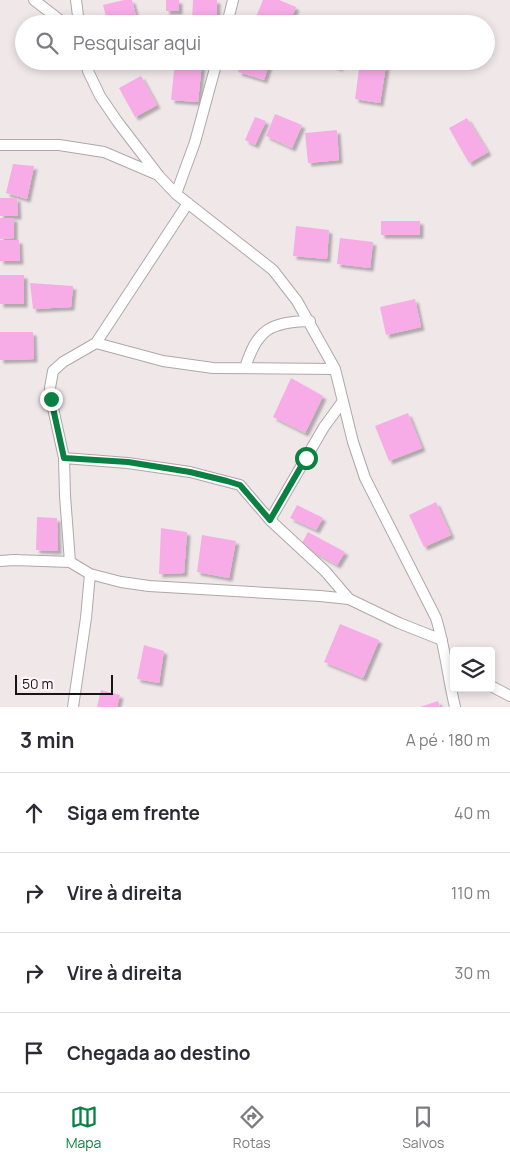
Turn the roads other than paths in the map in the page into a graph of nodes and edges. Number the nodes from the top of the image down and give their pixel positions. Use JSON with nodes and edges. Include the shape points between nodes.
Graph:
{"nodes":[{"id":1,"x":34,"y":0,"type":"edge"},
{"id":2,"x":76,"y":0,"type":"edge"},
{"id":3,"x":233,"y":0,"type":"edge"},
{"id":4,"x":53,"y":15,"type":"edge"},
{"id":5,"x":78,"y":15,"type":"edge"},
{"id":6,"x":229,"y":15,"type":"edge"},
{"id":7,"x":88,"y":70,"type":"edge"},
{"id":8,"x":215,"y":70,"type":"edge"},
{"id":9,"x":0,"y":145,"type":"edge"},
{"id":10,"x":159,"y":176,"type":"junction"},
{"id":11,"x":176,"y":194,"type":"junction"},
{"id":12,"x":188,"y":203,"type":"junction"},
{"id":13,"x":310,"y":321,"type":"junction"},
{"id":14,"x":96,"y":344,"type":"junction"},
{"id":15,"x":246,"y":368,"type":"junction"},
{"id":16,"x":336,"y":369,"type":"junction"},
{"id":17,"x":343,"y":401,"type":"junction"},
{"id":18,"x":64,"y":458,"type":"junction"},
{"id":19,"x":270,"y":520,"type":"junction"},
{"id":20,"x":0,"y":561,"type":"edge"},
{"id":21,"x":70,"y":562,"type":"junction"},
{"id":22,"x":90,"y":574,"type":"junction"},
{"id":23,"x":349,"y":599,"type":"junction"},
{"id":24,"x":442,"y":640,"type":"junction"},
{"id":25,"x":449,"y":662,"type":"edge"},
{"id":26,"x":495,"y":688,"type":"edge"},
{"id":27,"x":510,"y":696,"type":"edge"},
{"id":28,"x":73,"y":707,"type":"edge"},
{"id":29,"x":456,"y":707,"type":"edge"}],
"edges":[{"from":1,"to":4,"type":"street"},
{"from":2,"to":5,"type":"street"},
{"from":3,"to":6,"type":"street"},
{"from":7,"to":10,"type":"street","via":[[100,96]]},
{"from":8,"to":11,"type":"street","via":[[195,142]]},
{"from":9,"to":10,"type":"street","via":[[59,145],[104,152]]},
{"from":10,"to":11,"type":"street"},
{"from":11,"to":12,"type":"street"},
{"from":12,"to":13,"type":"street","via":[[273,270]]},
{"from":12,"to":14,"type":"street"},
{"from":13,"to":15,"type":"street","via":[[289,322],[262,334],[252,347]]},
{"from":13,"to":16,"type":"street"},
{"from":14,"to":15,"type":"street","via":[[163,361],[213,368]]},
{"from":14,"to":18,"type":"street","via":[[68,358],[53,371],[51,399]]},
{"from":15,"to":16,"type":"street"},
{"from":16,"to":17,"type":"street"},
{"from":17,"to":19,"type":"street","via":[[324,427]]},
{"from":17,"to":24,"type":"street","via":[[365,478],[436,618]]},
{"from":18,"to":19,"type":"street","via":[[128,462],[227,481],[240,485]]},
{"from":18,"to":21,"type":"street"},
{"from":19,"to":23,"type":"street","via":[[325,571]]},
{"from":20,"to":21,"type":"street"},
{"from":21,"to":22,"type":"street"},
{"from":22,"to":23,"type":"street","via":[[150,586]]},
{"from":22,"to":28,"type":"street"},
{"from":23,"to":24,"type":"street"},
{"from":24,"to":25,"type":"street"},
{"from":25,"to":29,"type":"street"},
{"from":26,"to":27,"type":"street"}]}
